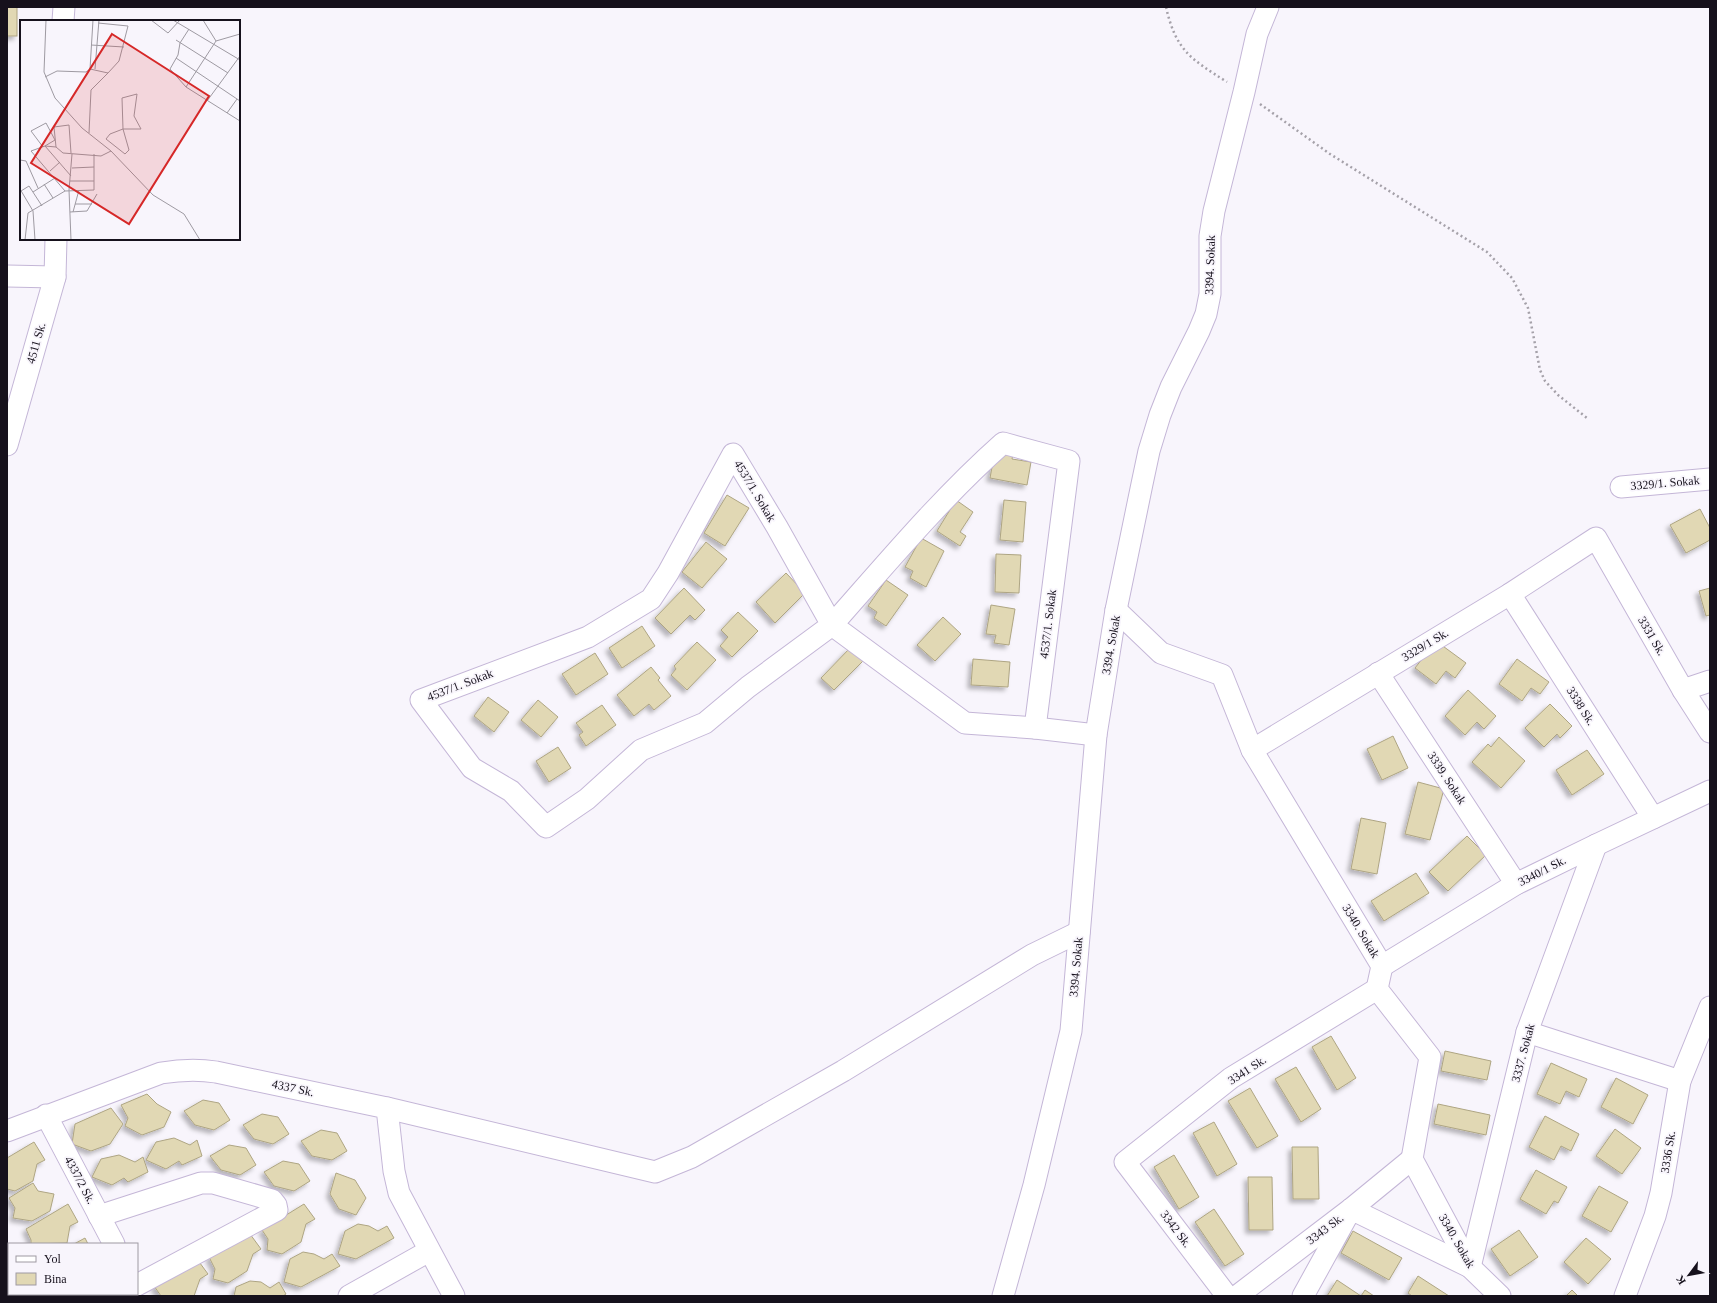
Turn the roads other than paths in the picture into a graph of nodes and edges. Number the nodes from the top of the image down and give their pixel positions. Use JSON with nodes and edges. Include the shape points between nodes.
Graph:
{"nodes":[{"id":1,"x":64,"y":7,"type":"edge"},
{"id":2,"x":1268,"y":7,"type":"edge"},
{"id":3,"x":63,"y":20,"type":"edge"},
{"id":4,"x":56,"y":240,"type":"edge"},
{"id":5,"x":7,"y":276,"type":"edge"},
{"id":6,"x":56,"y":277,"type":"junction"},
{"id":7,"x":7,"y":446,"type":"edge"},
{"id":8,"x":1710,"y":479,"type":"edge"},
{"id":9,"x":1621,"y":486,"type":"dead end"},
{"id":10,"x":1596,"y":538,"type":"joint"},
{"id":11,"x":1510,"y":594,"type":"junction"},
{"id":12,"x":1116,"y":610,"type":"junction"},
{"id":13,"x":832,"y":625,"type":"junction"},
{"id":14,"x":1378,"y":673,"type":"junction"},
{"id":15,"x":1710,"y":682,"type":"edge"},
{"id":16,"x":1683,"y":690,"type":"junction"},
{"id":17,"x":1035,"y":728,"type":"junction"},
{"id":18,"x":1710,"y":732,"type":"edge"},
{"id":19,"x":1096,"y":735,"type":"junction"},
{"id":20,"x":1252,"y":750,"type":"junction"},
{"id":21,"x":1710,"y":792,"type":"edge"},
{"id":22,"x":1653,"y":818,"type":"junction"},
{"id":23,"x":1596,"y":844,"type":"junction"},
{"id":24,"x":1516,"y":884,"type":"junction"},
{"id":25,"x":1079,"y":932,"type":"junction"},
{"id":26,"x":1382,"y":966,"type":"junction"},
{"id":27,"x":1377,"y":989,"type":"junction"},
{"id":28,"x":1710,"y":1007,"type":"edge"},
{"id":29,"x":1527,"y":1032,"type":"junction"},
{"id":30,"x":1680,"y":1081,"type":"junction"},
{"id":31,"x":387,"y":1108,"type":"junction"},
{"id":32,"x":46,"y":1115,"type":"junction"},
{"id":33,"x":7,"y":1131,"type":"edge"},
{"id":34,"x":1412,"y":1159,"type":"junction"},
{"id":35,"x":1124,"y":1162,"type":"joint"},
{"id":36,"x":1351,"y":1209,"type":"junction"},
{"id":37,"x":99,"y":1216,"type":"junction"},
{"id":38,"x":113,"y":1243,"type":"edge"},
{"id":39,"x":429,"y":1252,"type":"junction"},
{"id":40,"x":1470,"y":1267,"type":"junction"},
{"id":41,"x":138,"y":1284,"type":"edge"},
{"id":42,"x":1492,"y":1293,"type":"edge"},
{"id":43,"x":349,"y":1296,"type":"edge"},
{"id":44,"x":454,"y":1296,"type":"edge"},
{"id":45,"x":1003,"y":1296,"type":"edge"},
{"id":46,"x":1227,"y":1296,"type":"edge"},
{"id":47,"x":1237,"y":1296,"type":"edge"},
{"id":48,"x":1303,"y":1296,"type":"edge"},
{"id":49,"x":1625,"y":1296,"type":"edge"}],
"edges":[{"from":1,"to":3,"type":"street"},
{"from":2,"to":12,"type":"street","name":"3394. Sokak","via":[[1257,34],[1214,211],[1210,236],[1210,294],[1206,314],[1171,387],[1158,422],[1145,471]]},
{"from":4,"to":6,"type":"street","name":"4511 Sk."},
{"from":5,"to":6,"type":"street"},
{"from":6,"to":7,"type":"street","name":"4511 Sk."},
{"from":8,"to":9,"type":"street","name":"3329/1. Sokak"},
{"from":10,"to":11,"type":"street","name":"3329/1 Sk."},
{"from":10,"to":16,"type":"street","name":"3331 Sk."},
{"from":11,"to":14,"type":"street","name":"3329/1 Sk."},
{"from":11,"to":22,"type":"street","name":"3338 Sk."},
{"from":12,"to":19,"type":"street","name":"3394. Sokak"},
{"from":12,"to":20,"type":"street","name":"3340. Sokak","via":[[1162,653],[1222,674]]},
{"from":13,"to":13,"type":"street","name":"4537/1. Sokak","via":[[748,687],[705,723],[641,750],[587,799],[546,827],[511,791],[472,768],[421,700],[588,636],[651,599],[733,454]]},
{"from":13,"to":17,"type":"street","name":"4537/1. Sokak","via":[[965,723]]},
{"from":13,"to":17,"type":"street","name":"4537/1. Sokak","via":[[965,478],[1003,443],[1070,461]]},
{"from":14,"to":20,"type":"street","name":"3329/1 Sk."},
{"from":14,"to":24,"type":"street","name":"3339. Sokak"},
{"from":15,"to":16,"type":"street"},
{"from":16,"to":18,"type":"street","name":"3331 Sk."},
{"from":17,"to":19,"type":"street"},
{"from":19,"to":25,"type":"street","name":"3394. Sokak"},
{"from":20,"to":26,"type":"street","name":"3340. Sokak"},
{"from":21,"to":22,"type":"street","name":"3340/1 Sk."},
{"from":22,"to":23,"type":"street","name":"3340/1 Sk."},
{"from":23,"to":24,"type":"street","name":"3340/1 Sk."},
{"from":23,"to":29,"type":"street","name":"3337. Sokak"},
{"from":24,"to":26,"type":"street","name":"3340/1 Sk."},
{"from":25,"to":31,"type":"street","name":"4337 Sk.","via":[[1032,955],[843,1071],[692,1157],[655,1172]]},
{"from":25,"to":45,"type":"street","name":"3394. Sokak","via":[[1071,1031],[1034,1185]]},
{"from":26,"to":27,"type":"street","name":"3340. Sokak"},
{"from":27,"to":34,"type":"street","via":[[1430,1057]]},
{"from":27,"to":35,"type":"street","name":"3341 Sk.","via":[[1231,1078]]},
{"from":28,"to":30,"type":"street","name":"3336 Sk."},
{"from":29,"to":30,"type":"street"},
{"from":29,"to":40,"type":"street","name":"3337. Sokak"},
{"from":30,"to":49,"type":"street","name":"3336 Sk.","via":[[1655,1216]]},
{"from":31,"to":32,"type":"street","name":"4337 Sk.","via":[[197,1069],[161,1074]]},
{"from":31,"to":39,"type":"street","via":[[399,1193]]},
{"from":32,"to":33,"type":"street","name":"4337 Sk."},
{"from":32,"to":37,"type":"street","name":"4337/2 Sk."},
{"from":34,"to":36,"type":"street","name":"3343 Sk."},
{"from":34,"to":40,"type":"street","name":"3340. Sokak"},
{"from":35,"to":46,"type":"street","name":"3342 Sk."},
{"from":36,"to":40,"type":"street"},
{"from":36,"to":47,"type":"street","name":"3343 Sk."},
{"from":36,"to":48,"type":"street"},
{"from":37,"to":38,"type":"street","name":"4337/2 Sk."},
{"from":37,"to":41,"type":"street","via":[[202,1182],[272,1200],[276,1205],[276,1210]]},
{"from":39,"to":43,"type":"street"},
{"from":39,"to":44,"type":"street"},
{"from":40,"to":42,"type":"street","name":"3340. Sokak"}]}
